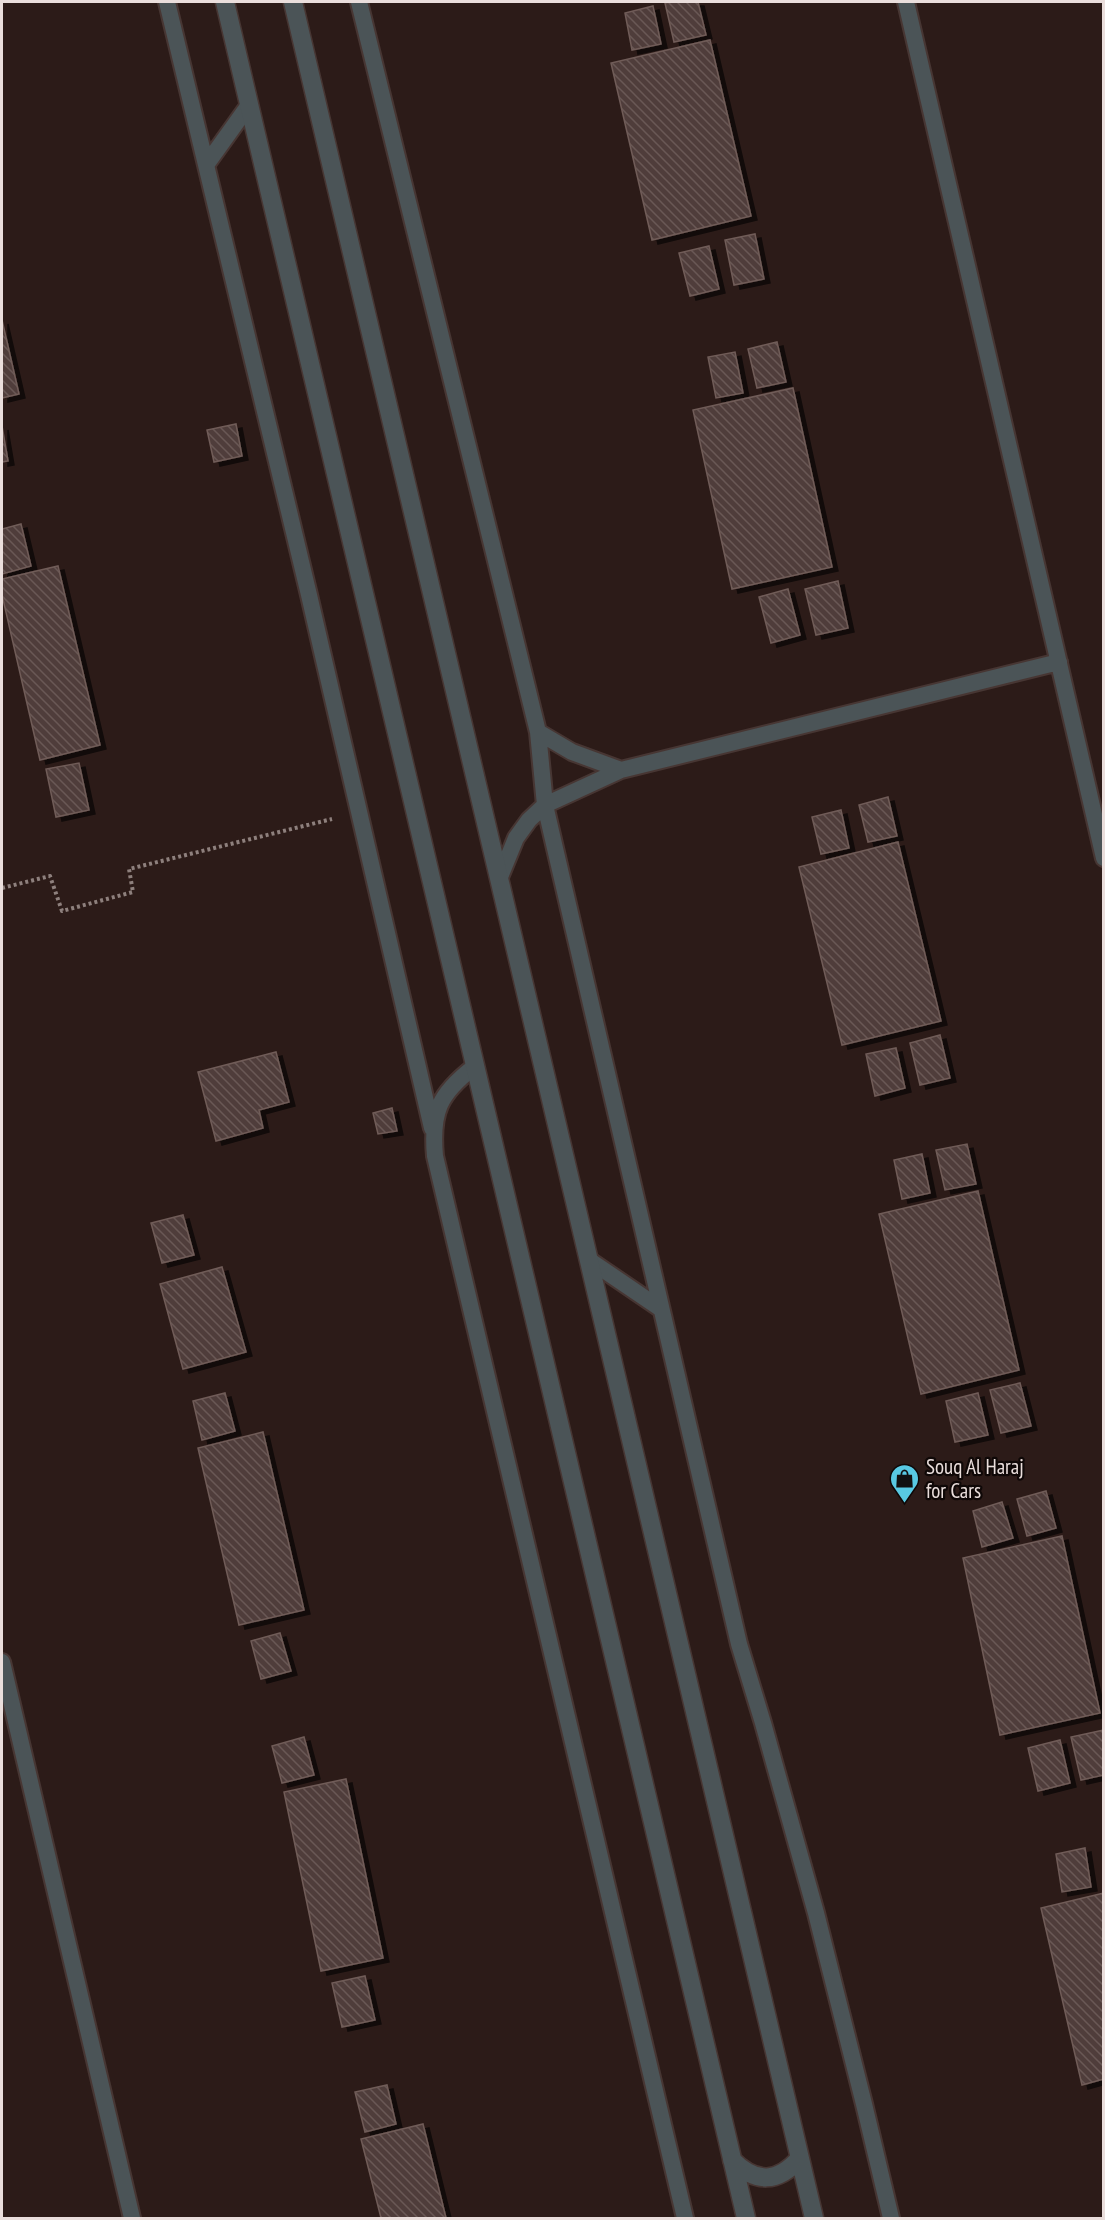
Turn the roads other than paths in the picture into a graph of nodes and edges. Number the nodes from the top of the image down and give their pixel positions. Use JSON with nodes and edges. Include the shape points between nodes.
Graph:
{"nodes":[{"id":1,"x":167,"y":2,"type":"edge"},
{"id":2,"x":225,"y":2,"type":"edge"},
{"id":3,"x":293,"y":2,"type":"edge"},
{"id":4,"x":359,"y":2,"type":"edge"},
{"id":5,"x":906,"y":2,"type":"edge"},
{"id":6,"x":249,"y":105,"type":"junction"},
{"id":7,"x":206,"y":165,"type":"junction"},
{"id":8,"x":1059,"y":662,"type":"junction"},
{"id":9,"x":538,"y":732,"type":"junction"},
{"id":10,"x":621,"y":770,"type":"junction"},
{"id":11,"x":545,"y":806,"type":"junction"},
{"id":12,"x":1104,"y":858,"type":"edge"},
{"id":13,"x":500,"y":877,"type":"junction"},
{"id":14,"x":474,"y":1066,"type":"junction"},
{"id":15,"x":433,"y":1130,"type":"junction"},
{"id":16,"x":589,"y":1260,"type":"junction"},
{"id":17,"x":661,"y":1309,"type":"junction"},
{"id":18,"x":2,"y":1662,"type":"edge"},
{"id":19,"x":800,"y":2158,"type":"junction"},
{"id":20,"x":732,"y":2160,"type":"junction"},
{"id":21,"x":132,"y":2218,"type":"edge"},
{"id":22,"x":685,"y":2218,"type":"edge"},
{"id":23,"x":746,"y":2218,"type":"edge"},
{"id":24,"x":814,"y":2218,"type":"edge"},
{"id":25,"x":891,"y":2218,"type":"edge"}],
"edges":[{"from":1,"to":7,"type":"lane"},
{"from":2,"to":6,"type":"street"},
{"from":3,"to":13,"type":"street"},
{"from":4,"to":9,"type":"lane"},
{"from":5,"to":8,"type":"lane"},
{"from":6,"to":7,"type":"lane"},
{"from":6,"to":14,"type":"street"},
{"from":7,"to":15,"type":"lane"},
{"from":8,"to":10,"type":"lane"},
{"from":8,"to":12,"type":"lane"},
{"from":9,"to":10,"type":"lane","via":[[572,752]]},
{"from":9,"to":11,"type":"lane"},
{"from":10,"to":11,"type":"lane"},
{"from":11,"to":13,"type":"lane","via":[[516,838]]},
{"from":11,"to":17,"type":"lane"},
{"from":13,"to":16,"type":"street"},
{"from":14,"to":15,"type":"lane","via":[[454,1083],[439,1105]]},
{"from":14,"to":20,"type":"street"},
{"from":15,"to":22,"type":"lane","via":[[435,1156]]},
{"from":16,"to":17,"type":"lane"},
{"from":16,"to":19,"type":"street"},
{"from":17,"to":25,"type":"lane","via":[[741,1653],[816,1913]]},
{"from":18,"to":21,"type":"lane"},
{"from":19,"to":20,"type":"street","via":[[790,2170],[775,2177],[758,2177]]},
{"from":19,"to":24,"type":"street"},
{"from":20,"to":23,"type":"street"}]}
